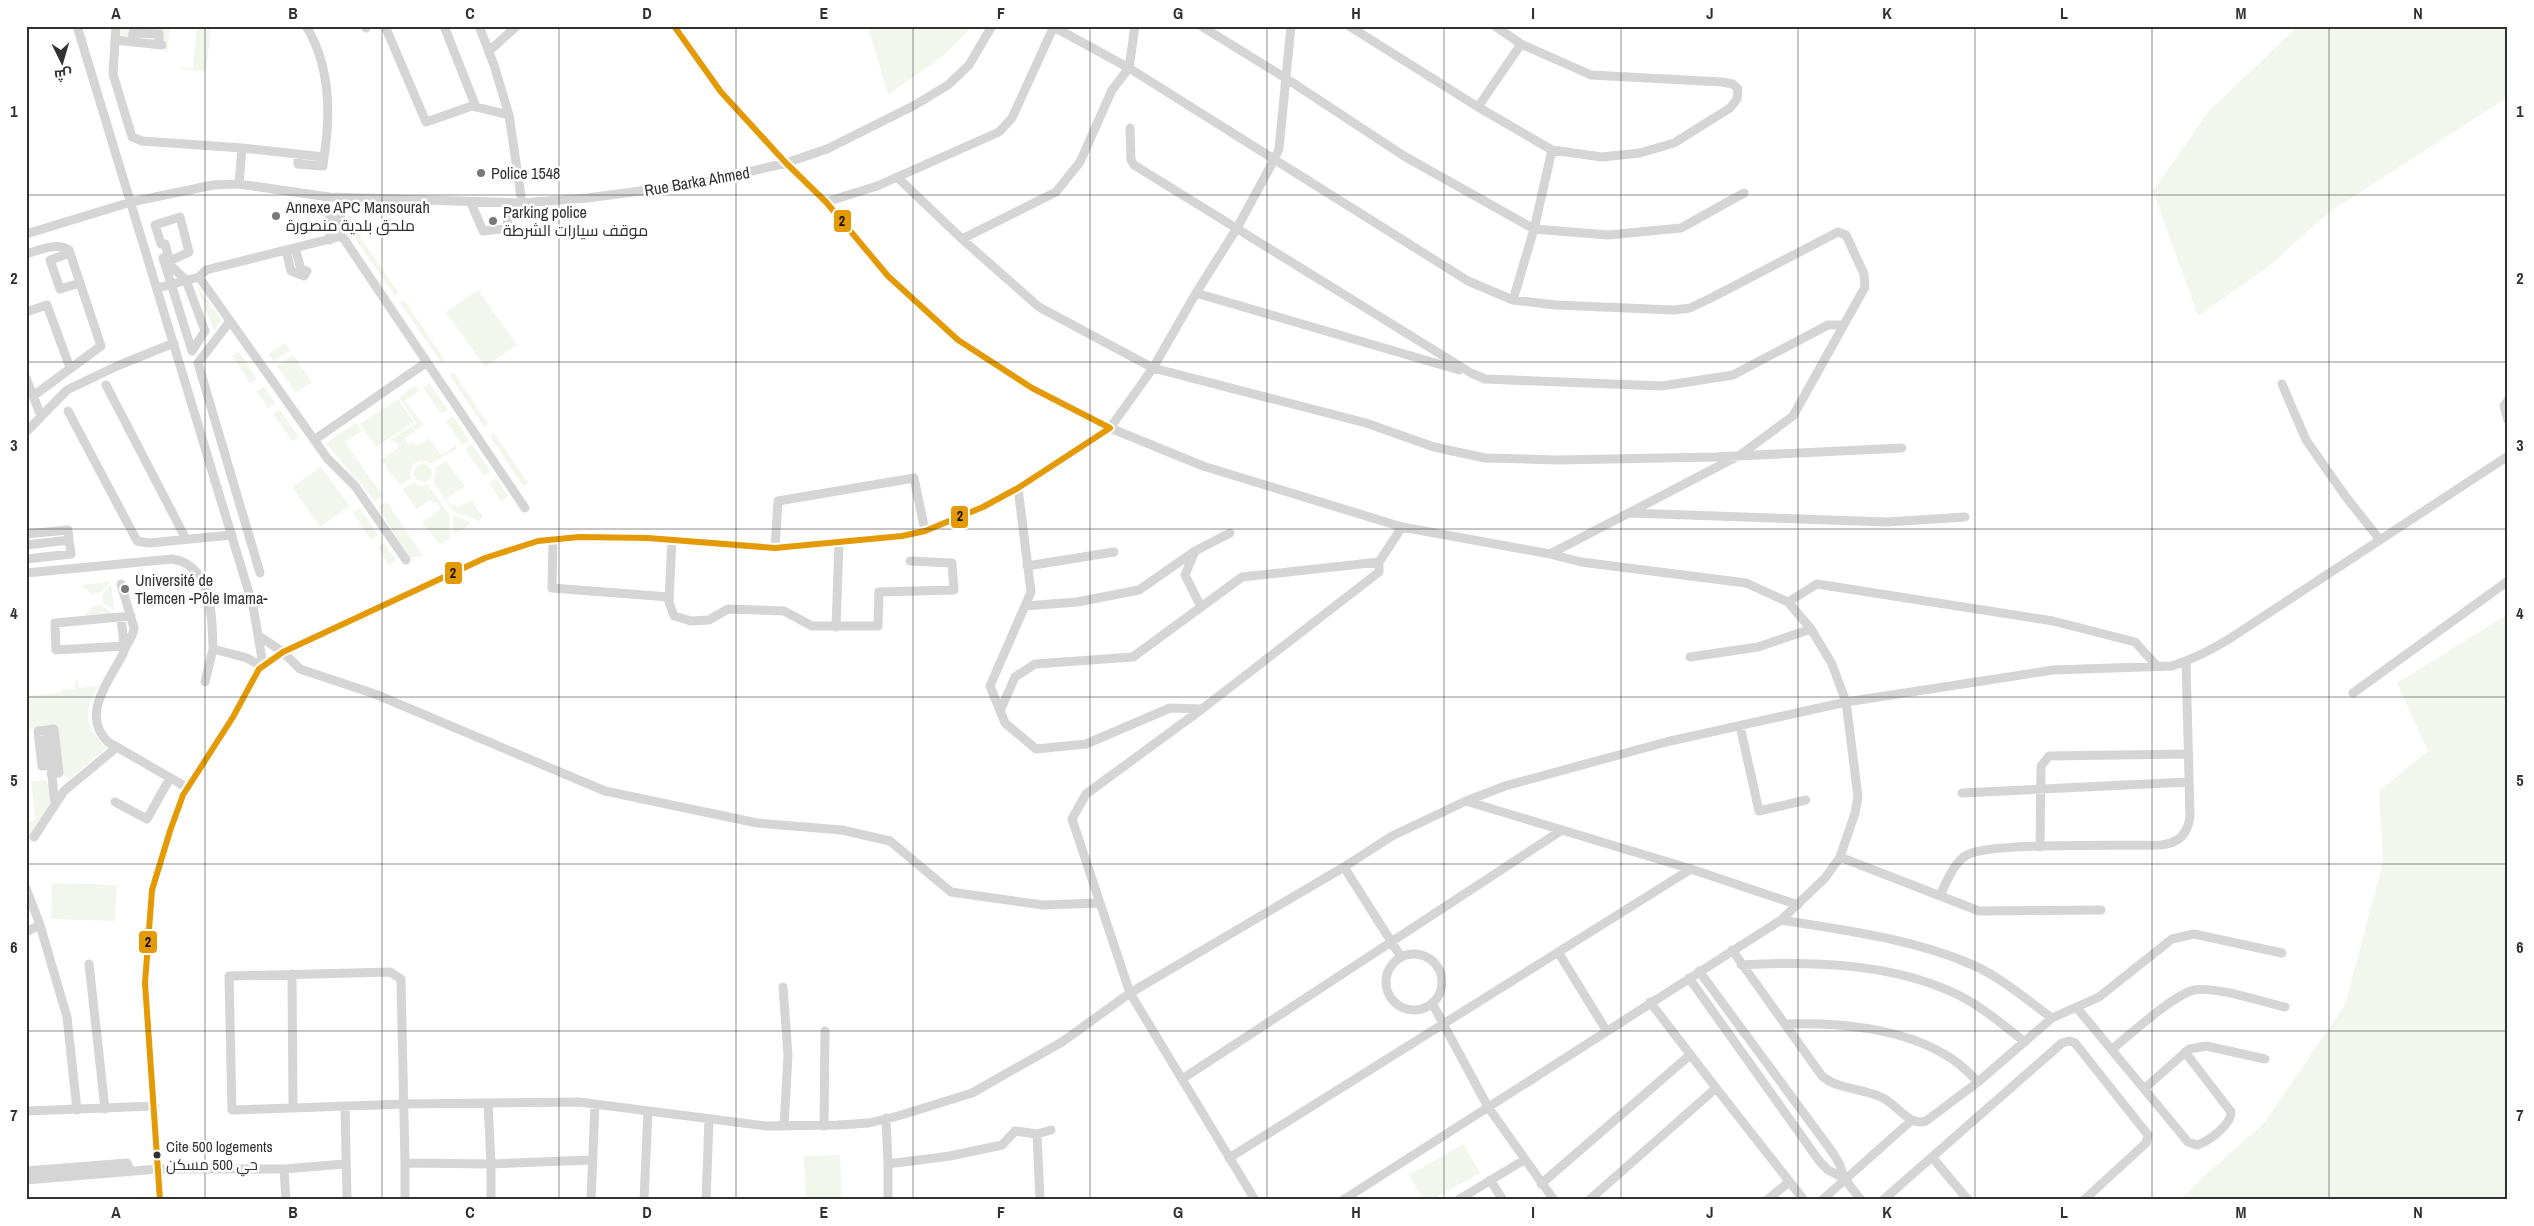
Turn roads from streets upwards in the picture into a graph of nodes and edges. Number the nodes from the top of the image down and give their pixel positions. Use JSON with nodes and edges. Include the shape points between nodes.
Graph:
{"nodes":[{"id":1,"x":77,"y":26,"type":"edge"},
{"id":2,"x":116,"y":26,"type":"edge"},
{"id":3,"x":306,"y":26,"type":"edge"},
{"id":4,"x":385,"y":26,"type":"edge"},
{"id":5,"x":444,"y":26,"type":"edge"},
{"id":6,"x":479,"y":26,"type":"edge"},
{"id":7,"x":517,"y":26,"type":"edge"},
{"id":8,"x":674,"y":26,"type":"edge"},
{"id":9,"x":992,"y":26,"type":"edge"},
{"id":10,"x":1135,"y":26,"type":"edge"},
{"id":11,"x":1201,"y":26,"type":"edge"},
{"id":12,"x":1291,"y":26,"type":"edge"},
{"id":13,"x":1349,"y":26,"type":"edge"},
{"id":14,"x":1495,"y":26,"type":"edge"},
{"id":15,"x":1053,"y":27,"type":"edge"},
{"id":16,"x":115,"y":40,"type":"junction"},
{"id":17,"x":1521,"y":44,"type":"junction"},
{"id":18,"x":160,"y":45,"type":"dead end"},
{"id":19,"x":489,"y":51,"type":"junction"},
{"id":20,"x":1129,"y":68,"type":"junction"},
{"id":21,"x":1287,"y":79,"type":"junction"},
{"id":22,"x":476,"y":107,"type":"junction"},
{"id":23,"x":1478,"y":107,"type":"junction"},
{"id":24,"x":509,"y":115,"type":"junction"},
{"id":25,"x":1130,"y":128,"type":"dead end"},
{"id":26,"x":242,"y":148,"type":"junction"},
{"id":27,"x":1552,"y":150,"type":"junction"},
{"id":28,"x":1274,"y":160,"type":"junction"},
{"id":29,"x":786,"y":163,"type":"junction"},
{"id":30,"x":897,"y":177,"type":"junction"},
{"id":31,"x":239,"y":184,"type":"junction"},
{"id":32,"x":1744,"y":193,"type":"dead end"},
{"id":33,"x":130,"y":202,"type":"junction"},
{"id":34,"x":826,"y":202,"type":"junction"},
{"id":35,"x":471,"y":203,"type":"junction"},
{"id":36,"x":506,"y":203,"type":"junction"},
{"id":37,"x":522,"y":203,"type":"junction"},
{"id":38,"x":1237,"y":228,"type":"junction"},
{"id":39,"x":1534,"y":229,"type":"junction"},
{"id":40,"x":26,"y":234,"type":"edge"},
{"id":41,"x":342,"y":236,"type":"junction"},
{"id":42,"x":962,"y":239,"type":"junction"},
{"id":43,"x":330,"y":240,"type":"junction"},
{"id":44,"x":70,"y":253,"type":"junction"},
{"id":45,"x":26,"y":254,"type":"edge"},
{"id":46,"x":162,"y":258,"type":"junction"},
{"id":47,"x":149,"y":262,"type":"junction"},
{"id":48,"x":171,"y":266,"type":"junction"},
{"id":49,"x":200,"y":277,"type":"junction"},
{"id":50,"x":186,"y":280,"type":"junction"},
{"id":51,"x":80,"y":283,"type":"junction"},
{"id":52,"x":171,"y":284,"type":"junction"},
{"id":53,"x":157,"y":288,"type":"junction"},
{"id":54,"x":1196,"y":293,"type":"junction"},
{"id":55,"x":1513,"y":300,"type":"junction"},
{"id":56,"x":26,"y":312,"type":"edge"},
{"id":57,"x":230,"y":321,"type":"junction"},
{"id":58,"x":1842,"y":325,"type":"junction"},
{"id":59,"x":174,"y":343,"type":"junction"},
{"id":60,"x":192,"y":351,"type":"junction"},
{"id":61,"x":427,"y":362,"type":"junction"},
{"id":62,"x":179,"y":366,"type":"junction"},
{"id":63,"x":70,"y":368,"type":"junction"},
{"id":64,"x":1153,"y":368,"type":"junction"},
{"id":65,"x":1471,"y":374,"type":"junction"},
{"id":66,"x":26,"y":378,"type":"edge"},
{"id":67,"x":2282,"y":384,"type":"dead end"},
{"id":68,"x":106,"y":385,"type":"dead end"},
{"id":69,"x":33,"y":396,"type":"junction"},
{"id":70,"x":2508,"y":400,"type":"edge"},
{"id":71,"x":68,"y":411,"type":"dead end"},
{"id":72,"x":41,"y":416,"type":"junction"},
{"id":73,"x":2508,"y":420,"type":"edge"},
{"id":74,"x":1110,"y":428,"type":"junction"},
{"id":75,"x":26,"y":432,"type":"edge"},
{"id":76,"x":314,"y":440,"type":"junction"},
{"id":77,"x":1902,"y":448,"type":"dead end"},
{"id":78,"x":1740,"y":455,"type":"junction"},
{"id":79,"x":2508,"y":456,"type":"edge"},
{"id":80,"x":1018,"y":488,"type":"junction"},
{"id":81,"x":525,"y":508,"type":"dead end"},
{"id":82,"x":1627,"y":513,"type":"junction"},
{"id":83,"x":1966,"y":517,"type":"dead end"},
{"id":84,"x":1402,"y":527,"type":"junction"},
{"id":85,"x":925,"y":531,"type":"junction"},
{"id":86,"x":1230,"y":533,"type":"dead end"},
{"id":87,"x":26,"y":534,"type":"edge"},
{"id":88,"x":232,"y":535,"type":"junction"},
{"id":89,"x":186,"y":538,"type":"junction"},
{"id":90,"x":553,"y":539,"type":"junction"},
{"id":91,"x":69,"y":540,"type":"junction"},
{"id":92,"x":672,"y":540,"type":"junction"},
{"id":93,"x":2380,"y":540,"type":"junction"},
{"id":94,"x":839,"y":542,"type":"junction"},
{"id":95,"x":26,"y":545,"type":"edge"},
{"id":96,"x":775,"y":548,"type":"junction"},
{"id":97,"x":1195,"y":551,"type":"junction"},
{"id":98,"x":1114,"y":552,"type":"dead end"},
{"id":99,"x":1550,"y":554,"type":"junction"},
{"id":100,"x":26,"y":559,"type":"edge"},
{"id":101,"x":406,"y":560,"type":"dead end"},
{"id":102,"x":910,"y":561,"type":"dead end"},
{"id":103,"x":1380,"y":562,"type":"junction"},
{"id":104,"x":1027,"y":566,"type":"junction"},
{"id":105,"x":26,"y":573,"type":"edge"},
{"id":106,"x":260,"y":573,"type":"dead end"},
{"id":107,"x":2508,"y":582,"type":"edge"},
{"id":108,"x":121,"y":584,"type":"dead end"},
{"id":109,"x":670,"y":596,"type":"junction"},
{"id":110,"x":1788,"y":602,"type":"junction"},
{"id":111,"x":1025,"y":606,"type":"junction"},
{"id":112,"x":1201,"y":607,"type":"junction"},
{"id":113,"x":131,"y":616,"type":"junction"},
{"id":114,"x":121,"y":617,"type":"junction"},
{"id":115,"x":836,"y":626,"type":"junction"},
{"id":116,"x":1811,"y":629,"type":"junction"},
{"id":117,"x":260,"y":636,"type":"junction"},
{"id":118,"x":124,"y":646,"type":"junction"},
{"id":119,"x":213,"y":649,"type":"junction"},
{"id":120,"x":283,"y":652,"type":"junction"},
{"id":121,"x":1690,"y":657,"type":"dead end"},
{"id":122,"x":2186,"y":661,"type":"junction"},
{"id":123,"x":262,"y":666,"type":"junction"},
{"id":124,"x":2157,"y":666,"type":"junction"},
{"id":125,"x":205,"y":682,"type":"dead end"},
{"id":126,"x":2353,"y":693,"type":"dead end"},
{"id":127,"x":1846,"y":702,"type":"junction"},
{"id":128,"x":1202,"y":709,"type":"junction"},
{"id":129,"x":1000,"y":711,"type":"junction"},
{"id":130,"x":1740,"y":726,"type":"junction"},
{"id":131,"x":117,"y":747,"type":"junction"},
{"id":132,"x":2189,"y":754,"type":"junction"},
{"id":133,"x":51,"y":774,"type":"junction"},
{"id":134,"x":170,"y":778,"type":"junction"},
{"id":135,"x":2190,"y":782,"type":"junction"},
{"id":136,"x":188,"y":788,"type":"junction"},
{"id":137,"x":2040,"y":788,"type":"junction"},
{"id":138,"x":64,"y":791,"type":"junction"},
{"id":139,"x":1962,"y":793,"type":"dead end"},
{"id":140,"x":1806,"y":800,"type":"dead end"},
{"id":141,"x":1466,"y":801,"type":"junction"},
{"id":142,"x":115,"y":802,"type":"dead end"},
{"id":143,"x":54,"y":804,"type":"junction"},
{"id":144,"x":1562,"y":830,"type":"junction"},
{"id":145,"x":34,"y":837,"type":"dead end"},
{"id":146,"x":2040,"y":847,"type":"junction"},
{"id":147,"x":1840,"y":857,"type":"junction"},
{"id":148,"x":1344,"y":867,"type":"junction"},
{"id":149,"x":1691,"y":869,"type":"junction"},
{"id":150,"x":26,"y":888,"type":"edge"},
{"id":151,"x":1940,"y":895,"type":"junction"},
{"id":152,"x":1100,"y":903,"type":"junction"},
{"id":153,"x":1798,"y":905,"type":"junction"},
{"id":154,"x":2101,"y":910,"type":"dead end"},
{"id":155,"x":1781,"y":920,"type":"junction"},
{"id":156,"x":40,"y":925,"type":"junction"},
{"id":157,"x":26,"y":932,"type":"edge"},
{"id":158,"x":1392,"y":943,"type":"junction"},
{"id":159,"x":1732,"y":950,"type":"junction"},
{"id":160,"x":1558,"y":952,"type":"junction"},
{"id":161,"x":2282,"y":953,"type":"dead end"},
{"id":162,"x":1401,"y":957,"type":"junction"},
{"id":163,"x":89,"y":964,"type":"dead end"},
{"id":164,"x":1741,"y":965,"type":"junction"},
{"id":165,"x":1699,"y":971,"type":"junction"},
{"id":166,"x":292,"y":974,"type":"junction"},
{"id":167,"x":1689,"y":978,"type":"junction"},
{"id":168,"x":784,"y":987,"type":"dead end"},
{"id":169,"x":1130,"y":993,"type":"junction"},
{"id":170,"x":1650,"y":1002,"type":"junction"},
{"id":171,"x":1432,"y":1003,"type":"junction"},
{"id":172,"x":2285,"y":1007,"type":"dead end"},
{"id":173,"x":2077,"y":1008,"type":"junction"},
{"id":174,"x":2052,"y":1018,"type":"junction"},
{"id":175,"x":1786,"y":1024,"type":"junction"},
{"id":176,"x":1444,"y":1025,"type":"junction"},
{"id":177,"x":1606,"y":1030,"type":"junction"},
{"id":178,"x":825,"y":1031,"type":"dead end"},
{"id":179,"x":2025,"y":1042,"type":"junction"},
{"id":180,"x":2112,"y":1049,"type":"junction"},
{"id":181,"x":2186,"y":1052,"type":"junction"},
{"id":182,"x":1690,"y":1055,"type":"junction"},
{"id":183,"x":2265,"y":1060,"type":"dead end"},
{"id":184,"x":1182,"y":1080,"type":"junction"},
{"id":185,"x":1978,"y":1082,"type":"junction"},
{"id":186,"x":1716,"y":1088,"type":"junction"},
{"id":187,"x":2145,"y":1088,"type":"junction"},
{"id":188,"x":488,"y":1103,"type":"junction"},
{"id":189,"x":404,"y":1104,"type":"junction"},
{"id":190,"x":595,"y":1104,"type":"junction"},
{"id":191,"x":155,"y":1106,"type":"junction"},
{"id":192,"x":344,"y":1106,"type":"junction"},
{"id":193,"x":1488,"y":1107,"type":"junction"},
{"id":194,"x":293,"y":1108,"type":"junction"},
{"id":195,"x":104,"y":1109,"type":"junction"},
{"id":196,"x":77,"y":1110,"type":"junction"},
{"id":197,"x":26,"y":1111,"type":"edge"},
{"id":198,"x":648,"y":1111,"type":"junction"},
{"id":199,"x":886,"y":1118,"type":"junction"},
{"id":200,"x":709,"y":1119,"type":"junction"},
{"id":201,"x":1912,"y":1120,"type":"junction"},
{"id":202,"x":784,"y":1126,"type":"junction"},
{"id":203,"x":824,"y":1126,"type":"junction"},
{"id":204,"x":1051,"y":1130,"type":"dead end"},
{"id":205,"x":1037,"y":1134,"type":"junction"},
{"id":206,"x":1932,"y":1157,"type":"junction"},
{"id":207,"x":1229,"y":1158,"type":"junction"},
{"id":208,"x":591,"y":1160,"type":"junction"},
{"id":209,"x":1524,"y":1160,"type":"junction"},
{"id":210,"x":404,"y":1163,"type":"junction"},
{"id":211,"x":344,"y":1164,"type":"junction"},
{"id":212,"x":492,"y":1164,"type":"junction"},
{"id":213,"x":888,"y":1164,"type":"junction"},
{"id":214,"x":284,"y":1168,"type":"junction"},
{"id":215,"x":158,"y":1170,"type":"junction"},
{"id":216,"x":26,"y":1171,"type":"edge"},
{"id":217,"x":131,"y":1172,"type":"junction"},
{"id":218,"x":1844,"y":1178,"type":"junction"},
{"id":219,"x":26,"y":1180,"type":"edge"},
{"id":220,"x":1490,"y":1180,"type":"junction"},
{"id":221,"x":1789,"y":1182,"type":"junction"},
{"id":222,"x":1541,"y":1184,"type":"junction"},
{"id":223,"x":160,"y":1200,"type":"edge"},
{"id":224,"x":286,"y":1200,"type":"edge"},
{"id":225,"x":347,"y":1200,"type":"edge"},
{"id":226,"x":405,"y":1200,"type":"edge"},
{"id":227,"x":492,"y":1200,"type":"edge"},
{"id":228,"x":591,"y":1200,"type":"edge"},
{"id":229,"x":644,"y":1200,"type":"edge"},
{"id":230,"x":706,"y":1200,"type":"edge"},
{"id":231,"x":888,"y":1200,"type":"edge"},
{"id":232,"x":1040,"y":1200,"type":"edge"},
{"id":233,"x":1255,"y":1200,"type":"edge"},
{"id":234,"x":1344,"y":1200,"type":"edge"},
{"id":235,"x":1458,"y":1200,"type":"edge"},
{"id":236,"x":1503,"y":1200,"type":"edge"},
{"id":237,"x":1554,"y":1200,"type":"edge"},
{"id":238,"x":1589,"y":1200,"type":"edge"},
{"id":239,"x":1767,"y":1200,"type":"edge"},
{"id":240,"x":1804,"y":1200,"type":"edge"},
{"id":241,"x":1822,"y":1200,"type":"edge"},
{"id":242,"x":1861,"y":1200,"type":"edge"},
{"id":243,"x":1883,"y":1200,"type":"edge"},
{"id":244,"x":1968,"y":1200,"type":"edge"},
{"id":245,"x":2084,"y":1200,"type":"edge"}],
"edges":[{"from":1,"to":33,"type":"street"},
{"from":2,"to":16,"type":"street"},
{"from":3,"to":26,"type":"street","via":[[320,55],[327,87],[328,130],[323,166],[298,164],[298,154]]},
{"from":4,"to":22,"type":"street","via":[[426,122]]},
{"from":5,"to":22,"type":"street"},
{"from":6,"to":19,"type":"street"},
{"from":7,"to":19,"type":"street"},
{"from":8,"to":29,"type":"street","via":[[721,92]]},
{"from":9,"to":29,"type":"street","name":"Rue Barka Ahmed","via":[[969,65],[948,85],[827,150]]},
{"from":10,"to":20,"type":"street"},
{"from":11,"to":21,"type":"street"},
{"from":12,"to":21,"type":"street"},
{"from":13,"to":23,"type":"street"},
{"from":14,"to":17,"type":"street"},
{"from":15,"to":20,"type":"street"},
{"from":15,"to":30,"type":"street","via":[[1012,118],[999,132]]},
{"from":16,"to":18,"type":"street","via":[[132,42],[133,33],[159,34]]},
{"from":16,"to":26,"type":"street","via":[[112,74],[132,137],[142,141]]},
{"from":17,"to":23,"type":"street"},
{"from":17,"to":27,"type":"street","via":[[1591,75],[1722,82],[1733,84],[1738,89],[1737,99],[1730,108],[1674,143],[1640,153],[1602,157]]},
{"from":19,"to":24,"type":"street"},
{"from":20,"to":28,"type":"street"},
{"from":20,"to":42,"type":"street","via":[[1112,90],[1080,162],[1056,192]]},
{"from":21,"to":28,"type":"street","via":[[1279,149]]},
{"from":21,"to":39,"type":"street","via":[[1404,156]]},
{"from":22,"to":24,"type":"street"},
{"from":23,"to":27,"type":"street"},
{"from":24,"to":37,"type":"street"},
{"from":25,"to":38,"type":"street","via":[[1134,165]]},
{"from":26,"to":31,"type":"street"},
{"from":27,"to":39,"type":"street"},
{"from":28,"to":38,"type":"street"},
{"from":28,"to":55,"type":"street","via":[[1468,281]]},
{"from":29,"to":34,"type":"street"},
{"from":29,"to":37,"type":"street","name":"Rue Barka Ahmed","via":[[702,183]]},
{"from":30,"to":34,"type":"street"},
{"from":30,"to":42,"type":"street"},
{"from":31,"to":33,"type":"street","name":"Rue Barka Ahmed","via":[[205,186]]},
{"from":31,"to":35,"type":"street","name":"Rue Barka Ahmed","via":[[329,197]]},
{"from":32,"to":39,"type":"street","via":[[1681,228],[1608,235]]},
{"from":33,"to":40,"type":"street","name":"Rue Barka Ahmed"},
{"from":33,"to":47,"type":"street"},
{"from":34,"to":74,"type":"street","via":[[888,276],[958,340],[1032,388]]},
{"from":35,"to":36,"type":"street","name":"Rue Barka Ahmed"},
{"from":35,"to":36,"type":"street","via":[[483,231],[508,228]]},
{"from":36,"to":37,"type":"street","name":"Rue Barka Ahmed"},
{"from":38,"to":54,"type":"street"},
{"from":38,"to":65,"type":"street"},
{"from":39,"to":55,"type":"street"},
{"from":41,"to":43,"type":"street"},
{"from":41,"to":43,"type":"street","via":[[341,216],[329,219]]},
{"from":41,"to":61,"type":"street"},
{"from":42,"to":64,"type":"street","via":[[1040,307]]},
{"from":43,"to":49,"type":"street","via":[[206,270]]},
{"from":44,"to":45,"type":"street","via":[[57,246]]},
{"from":44,"to":51,"type":"street"},
{"from":44,"to":51,"type":"street","via":[[50,260],[60,289]]},
{"from":46,"to":47,"type":"street"},
{"from":46,"to":48,"type":"street"},
{"from":46,"to":48,"type":"street","via":[[168,255],[155,225],[180,217],[189,252],[170,261]]},
{"from":46,"to":52,"type":"street"},
{"from":47,"to":53,"type":"street"},
{"from":48,"to":50,"type":"street"},
{"from":49,"to":50,"type":"street"},
{"from":49,"to":57,"type":"street"},
{"from":50,"to":52,"type":"street"},
{"from":50,"to":60,"type":"street","via":[[205,331]]},
{"from":51,"to":63,"type":"street","via":[[101,346]]},
{"from":52,"to":53,"type":"street"},
{"from":52,"to":60,"type":"street"},
{"from":53,"to":59,"type":"street"},
{"from":54,"to":64,"type":"street"},
{"from":54,"to":65,"type":"street"},
{"from":55,"to":58,"type":"street","via":[[1653,310],[1690,308],[1838,232],[1846,235],[1864,274],[1865,287]]},
{"from":56,"to":63,"type":"street","via":[[47,305]]},
{"from":57,"to":76,"type":"street"},
{"from":57,"to":106,"type":"street","via":[[198,363]]},
{"from":58,"to":65,"type":"street","via":[[1828,325],[1733,375],[1662,386],[1485,379]]},
{"from":58,"to":78,"type":"street","via":[[1793,416]]},
{"from":59,"to":62,"type":"street"},
{"from":59,"to":72,"type":"street","via":[[67,390]]},
{"from":60,"to":62,"type":"street"},
{"from":61,"to":76,"type":"street"},
{"from":61,"to":81,"type":"street"},
{"from":62,"to":88,"type":"street"},
{"from":63,"to":69,"type":"street"},
{"from":64,"to":74,"type":"street"},
{"from":64,"to":78,"type":"street","via":[[1366,423],[1434,447],[1485,458],[1558,460]]},
{"from":66,"to":69,"type":"street"},
{"from":67,"to":93,"type":"street","via":[[2306,440]]},
{"from":68,"to":89,"type":"street"},
{"from":69,"to":72,"type":"street"},
{"from":70,"to":73,"type":"street","via":[[2504,406]]},
{"from":71,"to":89,"type":"street","via":[[135,539],[149,543]]},
{"from":72,"to":75,"type":"street"},
{"from":74,"to":80,"type":"street"},
{"from":74,"to":84,"type":"street","via":[[1203,466]]},
{"from":76,"to":101,"type":"street","via":[[355,486]]},
{"from":77,"to":78,"type":"street"},
{"from":78,"to":82,"type":"street"},
{"from":79,"to":93,"type":"street"},
{"from":80,"to":85,"type":"street","via":[[983,508]]},
{"from":80,"to":104,"type":"street"},
{"from":82,"to":83,"type":"street","via":[[1887,522]]},
{"from":82,"to":99,"type":"street"},
{"from":84,"to":99,"type":"street"},
{"from":84,"to":103,"type":"street"},
{"from":85,"to":94,"type":"street"},
{"from":85,"to":96,"type":"street","via":[[914,478],[778,501]]},
{"from":86,"to":97,"type":"street"},
{"from":87,"to":91,"type":"street","via":[[68,530]]},
{"from":88,"to":89,"type":"street"},
{"from":88,"to":117,"type":"street"},
{"from":90,"to":92,"type":"street"},
{"from":90,"to":109,"type":"street","via":[[552,588]]},
{"from":90,"to":120,"type":"street","via":[[485,558]]},
{"from":91,"to":95,"type":"street"},
{"from":91,"to":100,"type":"street","via":[[71,554]]},
{"from":92,"to":96,"type":"street"},
{"from":92,"to":109,"type":"street"},
{"from":93,"to":122,"type":"street","via":[[2202,656]]},
{"from":94,"to":96,"type":"street"},
{"from":94,"to":115,"type":"street"},
{"from":97,"to":111,"type":"street","via":[[1139,590],[1077,602]]},
{"from":97,"to":112,"type":"street","via":[[1185,575]]},
{"from":98,"to":104,"type":"street"},
{"from":99,"to":110,"type":"street","via":[[1581,562],[1746,582]]},
{"from":102,"to":115,"type":"street","via":[[952,563],[954,590],[879,592],[878,626]]},
{"from":103,"to":112,"type":"street","via":[[1242,577]]},
{"from":103,"to":128,"type":"street","via":[[1379,572]]},
{"from":104,"to":111,"type":"street","via":[[1030,592]]},
{"from":105,"to":119,"type":"street","via":[[172,559],[185,562],[201,577],[212,615]]},
{"from":107,"to":126,"type":"street"},
{"from":108,"to":113,"type":"street"},
{"from":109,"to":115,"type":"street","via":[[674,616],[691,621],[710,620],[728,609],[775,610],[784,611],[812,626]]},
{"from":110,"to":116,"type":"street"},
{"from":110,"to":124,"type":"street","via":[[1817,584],[2053,620],[2135,642]]},
{"from":111,"to":129,"type":"street","via":[[990,686]]},
{"from":112,"to":129,"type":"street","via":[[1133,657],[1035,664],[1015,677]]},
{"from":113,"to":114,"type":"street"},
{"from":113,"to":118,"type":"street","via":[[133,634]]},
{"from":114,"to":118,"type":"street"},
{"from":114,"to":118,"type":"street","via":[[55,623],[56,648],[60,651]]},
{"from":116,"to":121,"type":"street","via":[[1758,647]]},
{"from":116,"to":127,"type":"street","via":[[1832,664]]},
{"from":117,"to":120,"type":"street"},
{"from":117,"to":123,"type":"street"},
{"from":118,"to":131,"type":"street","via":[[95,711],[100,734]]},
{"from":119,"to":123,"type":"street","via":[[247,658]]},
{"from":119,"to":125,"type":"street"},
{"from":120,"to":123,"type":"street"},
{"from":120,"to":152,"type":"street","via":[[300,670],[384,698],[605,791],[757,823],[842,830],[890,841],[951,892],[1043,905]]},
{"from":122,"to":124,"type":"street","via":[[2172,666]]},
{"from":122,"to":132,"type":"street"},
{"from":123,"to":136,"type":"street"},
{"from":124,"to":127,"type":"street","via":[[2053,670]]},
{"from":127,"to":130,"type":"street"},
{"from":127,"to":147,"type":"street","via":[[1858,797]]},
{"from":128,"to":129,"type":"street","via":[[1170,708],[1086,744],[1036,749],[1005,723]]},
{"from":128,"to":152,"type":"street","via":[[1086,794],[1072,820]]},
{"from":130,"to":140,"type":"street","via":[[1759,811]]},
{"from":130,"to":141,"type":"street","via":[[1666,742],[1515,783]]},
{"from":131,"to":134,"type":"street"},
{"from":131,"to":138,"type":"street"},
{"from":132,"to":135,"type":"street"},
{"from":132,"to":137,"type":"street","via":[[2053,755],[2045,758],[2041,766]]},
{"from":133,"to":133,"type":"street","via":[[42,766],[38,731],[54,729],[59,773]]},
{"from":133,"to":138,"type":"street","via":[[57,789]]},
{"from":133,"to":143,"type":"street"},
{"from":134,"to":136,"type":"street"},
{"from":134,"to":142,"type":"street","via":[[147,819]]},
{"from":135,"to":137,"type":"street"},
{"from":135,"to":146,"type":"street","via":[[2189,823],[2184,835],[2173,843]]},
{"from":136,"to":191,"type":"street","via":[[170,830],[152,890],[145,983]]},
{"from":137,"to":139,"type":"street"},
{"from":137,"to":146,"type":"street"},
{"from":138,"to":143,"type":"street"},
{"from":141,"to":144,"type":"street"},
{"from":141,"to":148,"type":"street","via":[[1392,836]]},
{"from":143,"to":145,"type":"street"},
{"from":144,"to":149,"type":"street"},
{"from":144,"to":158,"type":"street"},
{"from":146,"to":151,"type":"street","via":[[1986,849],[1967,854],[1954,869]]},
{"from":147,"to":151,"type":"street"},
{"from":147,"to":153,"type":"street","via":[[1825,878]]},
{"from":148,"to":158,"type":"street"},
{"from":148,"to":169,"type":"street"},
{"from":149,"to":153,"type":"street"},
{"from":149,"to":160,"type":"street"},
{"from":150,"to":156,"type":"street"},
{"from":151,"to":154,"type":"street","via":[[1986,912]]},
{"from":152,"to":169,"type":"street"},
{"from":153,"to":155,"type":"street"},
{"from":155,"to":159,"type":"street"},
{"from":155,"to":174,"type":"street","via":[[1887,940],[1949,956],[1999,980]]},
{"from":156,"to":157,"type":"street"},
{"from":156,"to":196,"type":"street","via":[[67,1017]]},
{"from":158,"to":162,"type":"street"},
{"from":158,"to":184,"type":"street"},
{"from":159,"to":164,"type":"street"},
{"from":159,"to":165,"type":"street"},
{"from":160,"to":176,"type":"street"},
{"from":160,"to":177,"type":"street"},
{"from":161,"to":173,"type":"street","via":[[2205,936],[2182,936],[2172,939],[2108,990]]},
{"from":162,"to":171,"type":"street","via":[[1419,954],[1440,970],[1441,988]]},
{"from":162,"to":171,"type":"street","via":[[1388,971],[1386,989],[1390,998],[1397,1005],[1415,1010]]},
{"from":163,"to":195,"type":"street"},
{"from":164,"to":175,"type":"street"},
{"from":164,"to":179,"type":"street","via":[[1838,966],[1887,972],[1923,981],[1973,1004]]},
{"from":165,"to":167,"type":"street"},
{"from":165,"to":218,"type":"street","via":[[1833,1153]]},
{"from":166,"to":189,"type":"street","via":[[390,972],[401,979]]},
{"from":166,"to":194,"type":"street"},
{"from":166,"to":194,"type":"street","via":[[229,976],[232,1110]]},
{"from":167,"to":170,"type":"street"},
{"from":167,"to":218,"type":"street","via":[[1820,1162]]},
{"from":168,"to":202,"type":"street","via":[[788,1054]]},
{"from":169,"to":184,"type":"street"},
{"from":169,"to":199,"type":"street","via":[[1062,1042],[972,1093]]},
{"from":170,"to":177,"type":"street"},
{"from":170,"to":182,"type":"street"},
{"from":171,"to":176,"type":"street"},
{"from":172,"to":180,"type":"street","via":[[2210,990],[2194,990],[2179,997]]},
{"from":173,"to":174,"type":"street"},
{"from":173,"to":180,"type":"street"},
{"from":174,"to":179,"type":"street"},
{"from":175,"to":185,"type":"street","via":[[1835,1025],[1900,1036],[1951,1058]]},
{"from":175,"to":201,"type":"street","via":[[1826,1080],[1885,1099]]},
{"from":176,"to":193,"type":"street"},
{"from":176,"to":207,"type":"street"},
{"from":177,"to":193,"type":"street"},
{"from":178,"to":203,"type":"street"},
{"from":179,"to":185,"type":"street"},
{"from":180,"to":187,"type":"street"},
{"from":181,"to":183,"type":"street","via":[[2193,1047],[2206,1046]]},
{"from":181,"to":187,"type":"street"},
{"from":181,"to":187,"type":"street","via":[[2230,1109],[2231,1115],[2226,1124],[2201,1144],[2191,1144]]},
{"from":182,"to":186,"type":"street"},
{"from":182,"to":222,"type":"street"},
{"from":184,"to":207,"type":"street"},
{"from":185,"to":201,"type":"street","via":[[1926,1121]]},
{"from":186,"to":221,"type":"street"},
{"from":186,"to":238,"type":"street"},
{"from":188,"to":189,"type":"street"},
{"from":188,"to":190,"type":"street"},
{"from":188,"to":212,"type":"street"},
{"from":189,"to":192,"type":"street"},
{"from":189,"to":210,"type":"street"},
{"from":190,"to":198,"type":"street"},
{"from":190,"to":208,"type":"street"},
{"from":191,"to":195,"type":"street"},
{"from":191,"to":215,"type":"street"},
{"from":192,"to":194,"type":"street"},
{"from":192,"to":211,"type":"street"},
{"from":193,"to":209,"type":"street"},
{"from":193,"to":234,"type":"street"},
{"from":195,"to":196,"type":"street"},
{"from":196,"to":197,"type":"street"},
{"from":198,"to":200,"type":"street"},
{"from":198,"to":229,"type":"street"},
{"from":199,"to":203,"type":"street","via":[[869,1123]]},
{"from":199,"to":213,"type":"street"},
{"from":200,"to":202,"type":"street"},
{"from":200,"to":230,"type":"street"},
{"from":201,"to":218,"type":"street"},
{"from":202,"to":203,"type":"street"},
{"from":204,"to":205,"type":"street"},
{"from":205,"to":213,"type":"street","via":[[1015,1131],[1002,1145]]},
{"from":205,"to":232,"type":"street"},
{"from":206,"to":243,"type":"street"},
{"from":206,"to":244,"type":"street"},
{"from":206,"to":245,"type":"street","via":[[2062,1043],[2072,1042],[2148,1135],[2146,1144]]},
{"from":207,"to":233,"type":"street"},
{"from":208,"to":212,"type":"street"},
{"from":208,"to":228,"type":"street"},
{"from":209,"to":220,"type":"street"},
{"from":209,"to":222,"type":"street"},
{"from":210,"to":212,"type":"street"},
{"from":210,"to":226,"type":"street"},
{"from":211,"to":214,"type":"street"},
{"from":211,"to":225,"type":"street"},
{"from":212,"to":227,"type":"street"},
{"from":213,"to":231,"type":"street"},
{"from":214,"to":215,"type":"street"},
{"from":214,"to":224,"type":"street"},
{"from":215,"to":217,"type":"street"},
{"from":215,"to":223,"type":"street"},
{"from":216,"to":217,"type":"street","via":[[127,1163]]},
{"from":217,"to":219,"type":"street"},
{"from":218,"to":241,"type":"street"},
{"from":218,"to":242,"type":"street"},
{"from":220,"to":235,"type":"street"},
{"from":220,"to":236,"type":"street"},
{"from":221,"to":239,"type":"street"},
{"from":221,"to":240,"type":"street"},
{"from":222,"to":237,"type":"street"}]}
